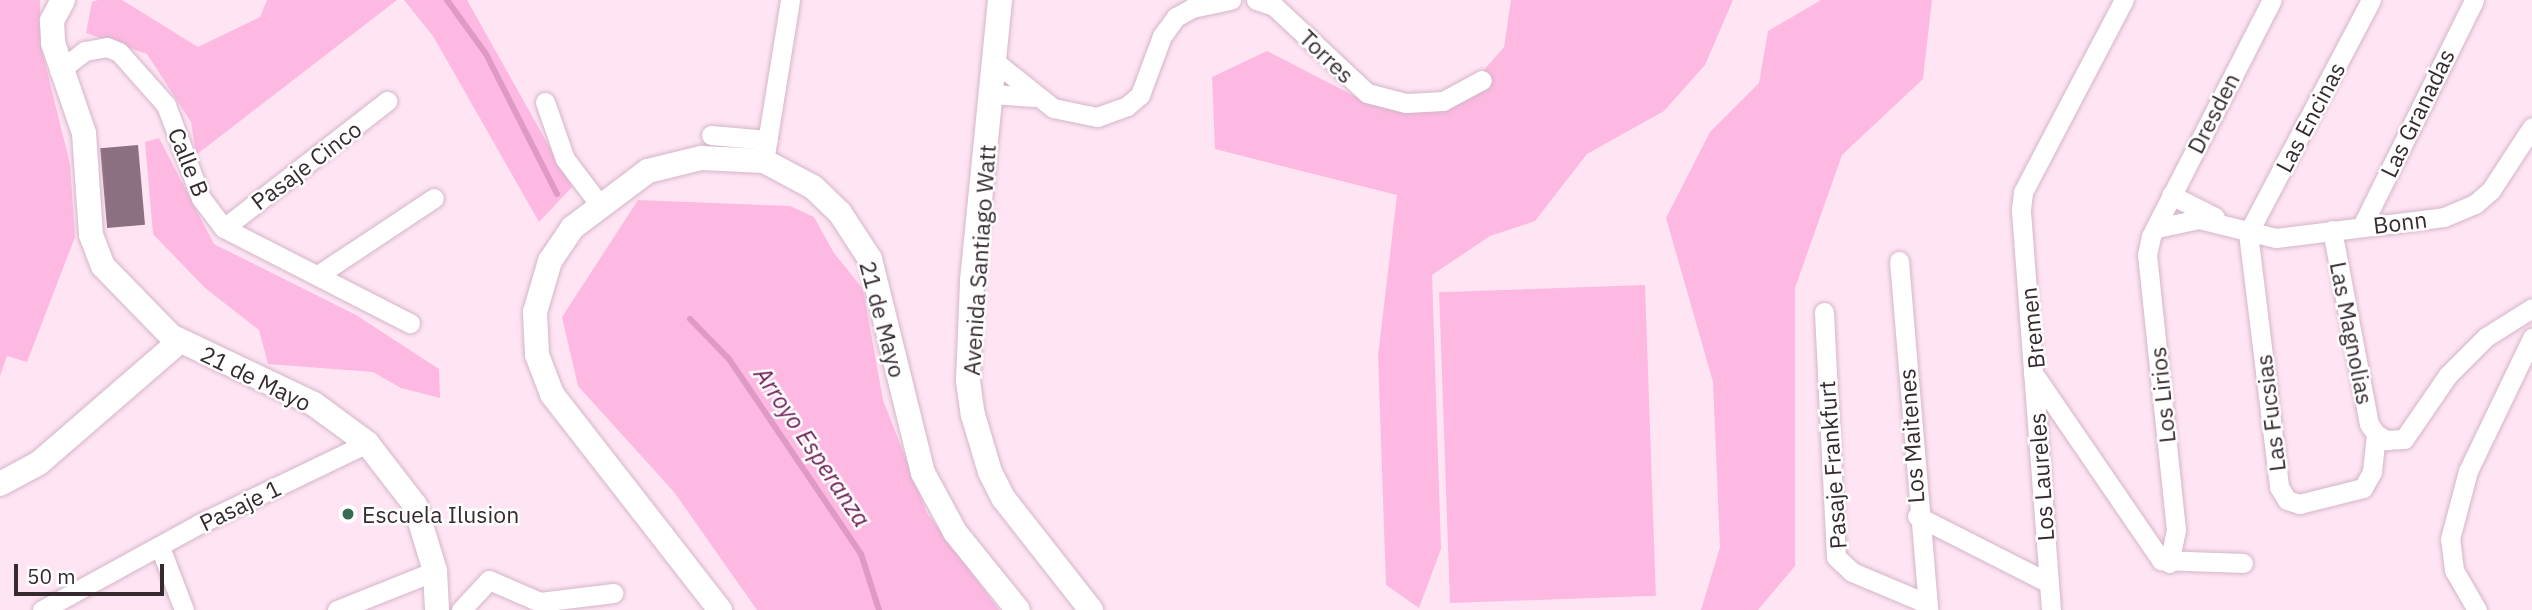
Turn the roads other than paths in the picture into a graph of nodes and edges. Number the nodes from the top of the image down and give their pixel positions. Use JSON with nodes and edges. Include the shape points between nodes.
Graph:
{"nodes":[{"id":1,"x":62,"y":0,"type":"edge"},
{"id":2,"x":790,"y":0,"type":"edge"},
{"id":3,"x":1000,"y":0,"type":"edge"},
{"id":4,"x":1231,"y":0,"type":"edge"},
{"id":5,"x":1256,"y":0,"type":"edge"},
{"id":6,"x":2124,"y":0,"type":"edge"},
{"id":7,"x":2272,"y":0,"type":"edge"},
{"id":8,"x":2371,"y":0,"type":"edge"},
{"id":9,"x":2474,"y":0,"type":"edge"},
{"id":10,"x":994,"y":61,"type":"junction"},
{"id":11,"x":59,"y":71,"type":"junction"},
{"id":12,"x":1482,"y":80,"type":"dead end"},
{"id":13,"x":992,"y":94,"type":"junction"},
{"id":14,"x":1034,"y":97,"type":"junction"},
{"id":15,"x":387,"y":101,"type":"dead end"},
{"id":16,"x":545,"y":102,"type":"dead end"},
{"id":17,"x":2532,"y":127,"type":"edge"},
{"id":18,"x":711,"y":135,"type":"dead end"},
{"id":19,"x":766,"y":151,"type":"junction"},
{"id":20,"x":2171,"y":195,"type":"junction"},
{"id":21,"x":434,"y":198,"type":"dead end"},
{"id":22,"x":600,"y":205,"type":"junction"},
{"id":23,"x":2228,"y":224,"type":"junction"},
{"id":24,"x":2362,"y":226,"type":"junction"},
{"id":25,"x":224,"y":228,"type":"junction"},
{"id":26,"x":2157,"y":228,"type":"junction"},
{"id":27,"x":2332,"y":230,"type":"junction"},
{"id":28,"x":2248,"y":233,"type":"junction"},
{"id":29,"x":1899,"y":261,"type":"dead end"},
{"id":30,"x":318,"y":275,"type":"junction"},
{"id":31,"x":2532,"y":308,"type":"edge"},
{"id":32,"x":1824,"y":312,"type":"dead end"},
{"id":33,"x":410,"y":323,"type":"dead end"},
{"id":34,"x":2532,"y":338,"type":"edge"},
{"id":35,"x":180,"y":341,"type":"junction"},
{"id":36,"x":2032,"y":372,"type":"junction"},
{"id":37,"x":2376,"y":434,"type":"junction"},
{"id":38,"x":367,"y":443,"type":"junction"},
{"id":39,"x":0,"y":484,"type":"edge"},
{"id":40,"x":1917,"y":516,"type":"junction"},
{"id":41,"x":160,"y":547,"type":"junction"},
{"id":42,"x":2169,"y":563,"type":"junction"},
{"id":43,"x":2243,"y":563,"type":"dead end"},
{"id":44,"x":435,"y":571,"type":"junction"},
{"id":45,"x":2049,"y":583,"type":"junction"},
{"id":46,"x":613,"y":593,"type":"dead end"},
{"id":47,"x":1928,"y":607,"type":"edge"},
{"id":48,"x":42,"y":610,"type":"edge"},
{"id":49,"x":184,"y":610,"type":"edge"},
{"id":50,"x":337,"y":610,"type":"edge"},
{"id":51,"x":437,"y":610,"type":"edge"},
{"id":52,"x":461,"y":610,"type":"edge"},
{"id":53,"x":720,"y":610,"type":"edge"},
{"id":54,"x":1018,"y":610,"type":"edge"},
{"id":55,"x":1091,"y":610,"type":"edge"},
{"id":56,"x":2051,"y":610,"type":"edge"},
{"id":57,"x":2477,"y":610,"type":"edge"}],
"edges":[{"from":1,"to":11,"type":"street","via":[[52,21]]},
{"from":2,"to":19,"type":"street"},
{"from":3,"to":10,"type":"street","name":"Avenida Santiago Watt"},
{"from":4,"to":14,"type":"street","via":[[1176,16],[1162,36],[1140,95],[1127,106],[1097,117],[1076,116]]},
{"from":5,"to":12,"type":"street","name":"Torres","via":[[1274,6],[1367,93],[1406,103],[1443,102]]},
{"from":6,"to":36,"type":"street","name":"Bremen","via":[[2024,192]]},
{"from":7,"to":20,"type":"street","name":"Dresden"},
{"from":8,"to":28,"type":"street","name":"Las Encinas"},
{"from":9,"to":24,"type":"street","name":"Las Granadas"},
{"from":10,"to":13,"type":"street","name":"Avenida Santiago Watt"},
{"from":10,"to":14,"type":"street"},
{"from":11,"to":25,"type":"street","name":"Calle B","via":[[85,51],[107,47],[119,52],[166,105],[201,198]]},
{"from":11,"to":35,"type":"street","via":[[84,133],[96,250],[125,290]]},
{"from":13,"to":14,"type":"street"},
{"from":13,"to":55,"type":"street","name":"Avenida Santiago Watt","via":[[972,282],[968,381],[972,415],[1004,499]]},
{"from":15,"to":25,"type":"street","name":"Pasaje Cinco"},
{"from":16,"to":22,"type":"street","via":[[565,159]]},
{"from":17,"to":24,"type":"street","name":"Bonn","via":[[2511,165],[2475,204],[2444,216]]},
{"from":18,"to":19,"type":"street","name":"21 de Mayo"},
{"from":19,"to":22,"type":"street","name":"21 de Mayo","via":[[701,158],[648,171]]},
{"from":19,"to":54,"type":"street","name":"21 de Mayo","via":[[840,213],[870,260],[923,473],[955,531]]},
{"from":20,"to":23,"type":"street","name":"Bonn"},
{"from":20,"to":26,"type":"street","name":"Dresden"},
{"from":21,"to":30,"type":"street"},
{"from":22,"to":53,"type":"street","name":"21 de Mayo","via":[[572,228],[550,261],[535,312],[537,355],[552,394]]},
{"from":23,"to":26,"type":"street","name":"Bonn","via":[[2179,219]]},
{"from":23,"to":28,"type":"street","name":"Bonn"},
{"from":24,"to":27,"type":"street","name":"Bonn"},
{"from":25,"to":30,"type":"street","name":"Calle B"},
{"from":26,"to":42,"type":"street","name":"Los Lirios","via":[[2147,255],[2176,530]]},
{"from":27,"to":28,"type":"street","name":"Bonn","via":[[2276,238]]},
{"from":27,"to":37,"type":"street","name":"Las Magnolias","via":[[2369,424]]},
{"from":28,"to":37,"type":"street","name":"Las Fucsias","via":[[2279,487],[2287,500],[2299,503],[2363,488],[2372,472]]},
{"from":29,"to":40,"type":"street","name":"Los Maitenes"},
{"from":30,"to":33,"type":"street","name":"Calle B"},
{"from":31,"to":37,"type":"street","via":[[2486,337],[2448,375],[2404,439],[2386,440]]},
{"from":32,"to":47,"type":"street","name":"Pasaje Frankfurt","via":[[1836,556],[1852,572]]},
{"from":34,"to":57,"type":"street","via":[[2468,471],[2450,539],[2454,570]]},
{"from":35,"to":38,"type":"street","name":"21 de Mayo","via":[[314,404]]},
{"from":35,"to":39,"type":"street","name":"21 de Mayo","via":[[39,463]]},
{"from":36,"to":42,"type":"street","name":"Bremen","via":[[2154,552]]},
{"from":36,"to":45,"type":"street","name":"Los Laureles"},
{"from":38,"to":41,"type":"street","name":"Pasaje 1","via":[[199,523]]},
{"from":38,"to":44,"type":"street","name":"21 de Mayo","via":[[415,505]]},
{"from":40,"to":45,"type":"street","name":"Los Laureles"},
{"from":40,"to":47,"type":"street","name":"Los Maitenes"},
{"from":41,"to":48,"type":"street","name":"Pasaje 1"},
{"from":41,"to":49,"type":"street"},
{"from":42,"to":43,"type":"street"},
{"from":44,"to":50,"type":"street"},
{"from":44,"to":51,"type":"street","name":"21 de Mayo"},
{"from":45,"to":56,"type":"street","name":"Los Laureles"},
{"from":46,"to":52,"type":"street","via":[[540,602],[489,580]]}]}
